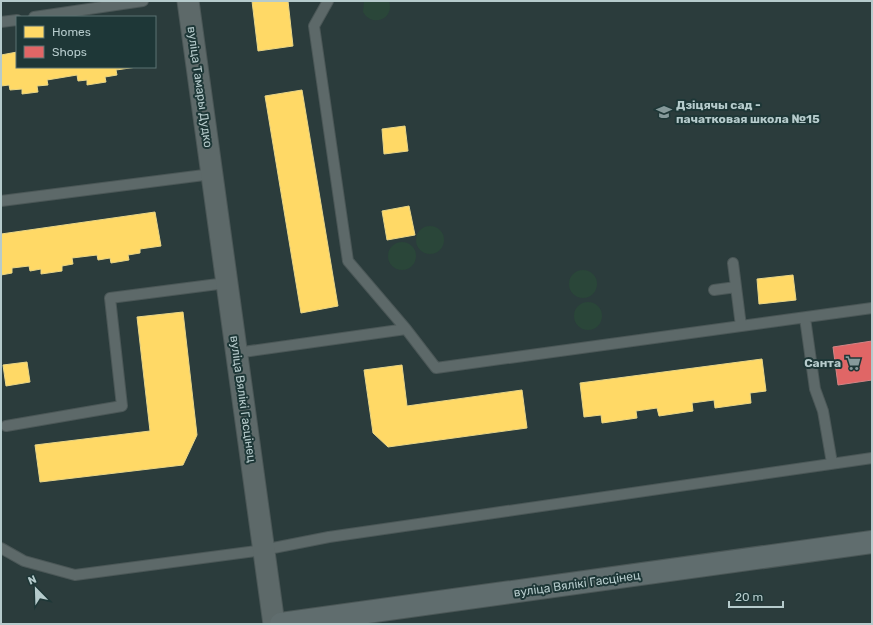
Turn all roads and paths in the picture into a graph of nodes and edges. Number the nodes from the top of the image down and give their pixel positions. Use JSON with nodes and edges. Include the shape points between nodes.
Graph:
{"nodes":[{"id":1,"x":143,"y":1,"type":"edge"},
{"id":2,"x":188,"y":1,"type":"edge"},
{"id":3,"x":328,"y":1,"type":"edge"},
{"id":4,"x":41,"y":16,"type":"edge"},
{"id":5,"x":16,"y":20,"type":"edge"},
{"id":6,"x":1,"y":22,"type":"edge"},
{"id":7,"x":212,"y":174,"type":"junction"},
{"id":8,"x":1,"y":201,"type":"edge"},
{"id":9,"x":733,"y":263,"type":"dead end"},
{"id":10,"x":226,"y":283,"type":"junction"},
{"id":11,"x":736,"y":287,"type":"junction"},
{"id":12,"x":714,"y":290,"type":"dead end"},
{"id":13,"x":872,"y":308,"type":"edge"},
{"id":14,"x":804,"y":318,"type":"junction"},
{"id":15,"x":740,"y":326,"type":"junction"},
{"id":16,"x":406,"y":330,"type":"junction"},
{"id":17,"x":236,"y":353,"type":"junction"},
{"id":18,"x":6,"y":426,"type":"dead end"},
{"id":19,"x":872,"y":458,"type":"edge"},
{"id":20,"x":832,"y":463,"type":"junction"},
{"id":21,"x":872,"y":542,"type":"edge"},
{"id":22,"x":1,"y":548,"type":"edge"},
{"id":23,"x":263,"y":550,"type":"junction"},
{"id":24,"x":274,"y":624,"type":"edge"},
{"id":25,"x":281,"y":624,"type":"edge"}],
"edges":[{"from":1,"to":4,"type":"lane"},
{"from":2,"to":7,"type":"street","name":"вуліца Тамары Дудко"},
{"from":3,"to":16,"type":"lane","via":[[314,26],[348,261]]},
{"from":5,"to":6,"type":"lane"},
{"from":7,"to":8,"type":"lane"},
{"from":7,"to":10,"type":"street","name":"вуліца Вялікі Гасцінец"},
{"from":9,"to":11,"type":"lane"},
{"from":10,"to":17,"type":"street","name":"вуліца Вялікі Гасцінец"},
{"from":10,"to":18,"type":"lane","via":[[110,298],[122,406]]},
{"from":11,"to":12,"type":"lane"},
{"from":11,"to":15,"type":"lane"},
{"from":13,"to":14,"type":"lane"},
{"from":14,"to":15,"type":"lane"},
{"from":14,"to":20,"type":"lane","via":[[815,389],[823,411]]},
{"from":15,"to":16,"type":"lane","via":[[436,368]]},
{"from":16,"to":17,"type":"lane"},
{"from":17,"to":23,"type":"street","name":"вуліца Вялікі Гасцінец"},
{"from":19,"to":20,"type":"lane"},
{"from":20,"to":23,"type":"lane","via":[[329,537]]},
{"from":21,"to":25,"type":"main road","name":"вуліца Вялікі Гасцінец"},
{"from":22,"to":23,"type":"lane","via":[[24,561],[75,575]]},
{"from":23,"to":24,"type":"street","name":"вуліца Вялікі Гасцінец"}]}
